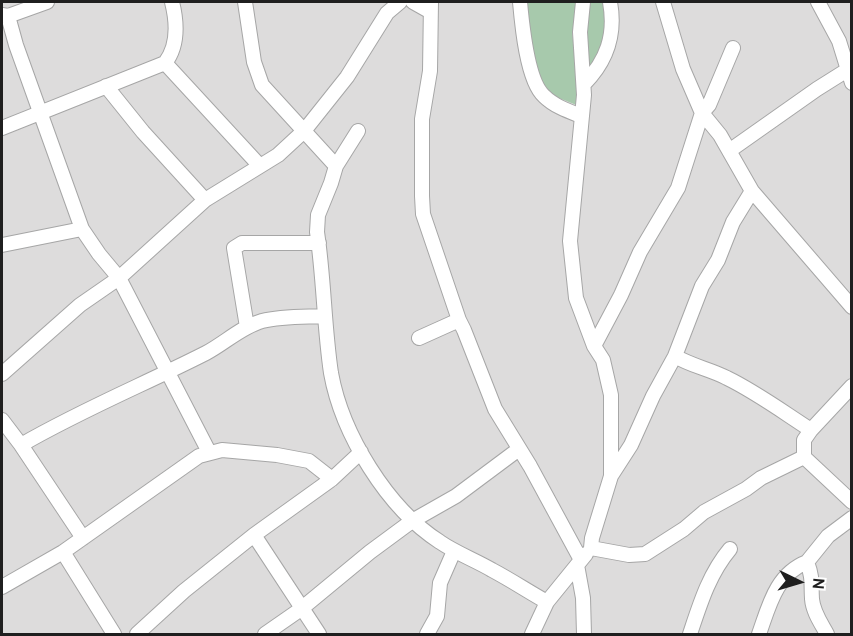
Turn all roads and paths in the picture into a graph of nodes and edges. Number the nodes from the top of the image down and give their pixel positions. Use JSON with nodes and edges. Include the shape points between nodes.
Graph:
{"nodes":[{"id":1,"x":47,"y":2,"type":"edge"},
{"id":2,"x":172,"y":2,"type":"edge"},
{"id":3,"x":245,"y":2,"type":"edge"},
{"id":4,"x":400,"y":2,"type":"edge"},
{"id":5,"x":413,"y":2,"type":"edge"},
{"id":6,"x":520,"y":2,"type":"edge"},
{"id":7,"x":584,"y":2,"type":"edge"},
{"id":8,"x":610,"y":2,"type":"edge"},
{"id":9,"x":663,"y":2,"type":"edge"},
{"id":10,"x":818,"y":2,"type":"edge"},
{"id":11,"x":430,"y":6,"type":"edge"},
{"id":12,"x":5,"y":15,"type":"edge"},
{"id":13,"x":733,"y":48,"type":"dead end"},
{"id":14,"x":165,"y":63,"type":"junction"},
{"id":15,"x":850,"y":73,"type":"edge"},
{"id":16,"x":584,"y":84,"type":"junction"},
{"id":17,"x":106,"y":86,"type":"junction"},
{"id":18,"x":702,"y":112,"type":"junction"},
{"id":19,"x":40,"y":113,"type":"junction"},
{"id":20,"x":581,"y":116,"type":"junction"},
{"id":21,"x":2,"y":128,"type":"edge"},
{"id":22,"x":304,"y":131,"type":"junction"},
{"id":23,"x":358,"y":131,"type":"dead end"},
{"id":24,"x":729,"y":151,"type":"junction"},
{"id":25,"x":260,"y":166,"type":"junction"},
{"id":26,"x":336,"y":166,"type":"junction"},
{"id":27,"x":752,"y":191,"type":"junction"},
{"id":28,"x":205,"y":200,"type":"junction"},
{"id":29,"x":82,"y":229,"type":"junction"},
{"id":30,"x":319,"y":243,"type":"junction"},
{"id":31,"x":2,"y":245,"type":"edge"},
{"id":32,"x":119,"y":278,"type":"junction"},
{"id":33,"x":852,"y":307,"type":"edge"},
{"id":34,"x":326,"y":316,"type":"junction"},
{"id":35,"x":459,"y":320,"type":"junction"},
{"id":36,"x":247,"y":327,"type":"junction"},
{"id":37,"x":419,"y":338,"type":"dead end"},
{"id":38,"x":594,"y":346,"type":"junction"},
{"id":39,"x":675,"y":356,"type":"junction"},
{"id":40,"x":167,"y":372,"type":"junction"},
{"id":41,"x":2,"y":374,"type":"edge"},
{"id":42,"x":852,"y":386,"type":"edge"},
{"id":43,"x":2,"y":420,"type":"edge"},
{"id":44,"x":811,"y":430,"type":"junction"},
{"id":45,"x":21,"y":445,"type":"junction"},
{"id":46,"x":519,"y":449,"type":"junction"},
{"id":47,"x":209,"y":452,"type":"junction"},
{"id":48,"x":361,"y":452,"type":"junction"},
{"id":49,"x":804,"y":457,"type":"junction"},
{"id":50,"x":611,"y":476,"type":"junction"},
{"id":51,"x":332,"y":479,"type":"junction"},
{"id":52,"x":852,"y":502,"type":"edge"},
{"id":53,"x":852,"y":518,"type":"edge"},
{"id":54,"x":412,"y":520,"type":"junction"},
{"id":55,"x":254,"y":536,"type":"junction"},
{"id":56,"x":83,"y":538,"type":"junction"},
{"id":57,"x":591,"y":548,"type":"junction"},
{"id":58,"x":730,"y":549,"type":"dead end"},
{"id":59,"x":453,"y":550,"type":"junction"},
{"id":60,"x":63,"y":552,"type":"junction"},
{"id":61,"x":807,"y":561,"type":"junction"},
{"id":62,"x":579,"y":563,"type":"junction"},
{"id":63,"x":2,"y":587,"type":"edge"},
{"id":64,"x":547,"y":603,"type":"junction"},
{"id":65,"x":301,"y":609,"type":"junction"},
{"id":66,"x":114,"y":634,"type":"edge"},
{"id":67,"x":136,"y":634,"type":"edge"},
{"id":68,"x":265,"y":634,"type":"edge"},
{"id":69,"x":319,"y":634,"type":"edge"},
{"id":70,"x":426,"y":634,"type":"edge"},
{"id":71,"x":532,"y":634,"type":"edge"},
{"id":72,"x":584,"y":634,"type":"edge"},
{"id":73,"x":690,"y":634,"type":"edge"},
{"id":74,"x":759,"y":634,"type":"edge"},
{"id":75,"x":827,"y":634,"type":"edge"}],
"edges":[{"from":1,"to":12,"type":"street"},
{"from":2,"to":14,"type":"street","via":[[176,38]]},
{"from":3,"to":22,"type":"street","via":[[254,62],[262,85]]},
{"from":4,"to":22,"type":"street","via":[[387,13],[347,77]]},
{"from":5,"to":11,"type":"street"},
{"from":6,"to":20,"type":"street","via":[[524,42],[542,96]]},
{"from":7,"to":16,"type":"street","via":[[580,32]]},
{"from":8,"to":16,"type":"street","via":[[612,29],[608,50],[599,69]]},
{"from":9,"to":18,"type":"street","via":[[683,69]]},
{"from":10,"to":15,"type":"street","via":[[839,41]]},
{"from":11,"to":35,"type":"street","via":[[430,71],[422,119],[423,214]]},
{"from":12,"to":19,"type":"street"},
{"from":13,"to":18,"type":"street","via":[[709,105]]},
{"from":14,"to":17,"type":"street"},
{"from":14,"to":25,"type":"street"},
{"from":15,"to":24,"type":"street","via":[[817,89]]},
{"from":16,"to":20,"type":"street"},
{"from":17,"to":19,"type":"street"},
{"from":17,"to":28,"type":"street"},
{"from":18,"to":24,"type":"street"},
{"from":18,"to":38,"type":"street","via":[[678,188],[640,252]]},
{"from":19,"to":21,"type":"street"},
{"from":19,"to":29,"type":"street"},
{"from":20,"to":38,"type":"street","via":[[570,241],[576,298]]},
{"from":22,"to":25,"type":"street"},
{"from":22,"to":26,"type":"street"},
{"from":23,"to":26,"type":"street"},
{"from":24,"to":27,"type":"street"},
{"from":25,"to":28,"type":"street"},
{"from":26,"to":30,"type":"street","via":[[318,215]]},
{"from":27,"to":33,"type":"street"},
{"from":27,"to":39,"type":"street","via":[[702,286]]},
{"from":28,"to":32,"type":"street"},
{"from":29,"to":31,"type":"street"},
{"from":29,"to":32,"type":"street"},
{"from":30,"to":34,"type":"street"},
{"from":30,"to":36,"type":"street","via":[[242,243],[234,248]]},
{"from":32,"to":40,"type":"street"},
{"from":32,"to":41,"type":"street","via":[[80,305]]},
{"from":34,"to":36,"type":"street","via":[[261,321]]},
{"from":34,"to":48,"type":"street","via":[[335,385]]},
{"from":35,"to":37,"type":"street"},
{"from":35,"to":46,"type":"street","via":[[495,409]]},
{"from":36,"to":40,"type":"street"},
{"from":38,"to":50,"type":"street","via":[[603,360],[611,395]]},
{"from":39,"to":44,"type":"street","via":[[754,392]]},
{"from":39,"to":50,"type":"street","via":[[652,396],[632,445]]},
{"from":40,"to":45,"type":"street","via":[[58,423]]},
{"from":40,"to":47,"type":"street"},
{"from":42,"to":44,"type":"street"},
{"from":43,"to":45,"type":"street"},
{"from":44,"to":49,"type":"street","via":[[804,440]]},
{"from":45,"to":56,"type":"street"},
{"from":46,"to":54,"type":"street","via":[[456,496]]},
{"from":46,"to":62,"type":"street"},
{"from":47,"to":51,"type":"street","via":[[249,451],[309,461]]},
{"from":47,"to":56,"type":"street"},
{"from":48,"to":51,"type":"street"},
{"from":48,"to":54,"type":"street"},
{"from":49,"to":52,"type":"street"},
{"from":49,"to":57,"type":"street","via":[[704,512],[645,554]]},
{"from":50,"to":57,"type":"street"},
{"from":51,"to":55,"type":"street"},
{"from":53,"to":61,"type":"street","via":[[828,536]]},
{"from":54,"to":59,"type":"street"},
{"from":54,"to":65,"type":"street"},
{"from":55,"to":65,"type":"street"},
{"from":55,"to":67,"type":"street"},
{"from":56,"to":60,"type":"street"},
{"from":57,"to":62,"type":"street"},
{"from":58,"to":73,"type":"street","via":[[705,590]]},
{"from":59,"to":64,"type":"street"},
{"from":59,"to":70,"type":"street","via":[[440,583],[436,616]]},
{"from":60,"to":63,"type":"street"},
{"from":60,"to":66,"type":"street"},
{"from":61,"to":74,"type":"street","via":[[784,577],[771,597]]},
{"from":61,"to":75,"type":"street","via":[[813,577],[815,613]]},
{"from":62,"to":64,"type":"street"},
{"from":62,"to":72,"type":"street"},
{"from":64,"to":71,"type":"street"},
{"from":65,"to":68,"type":"street"},
{"from":65,"to":69,"type":"street"}]}
